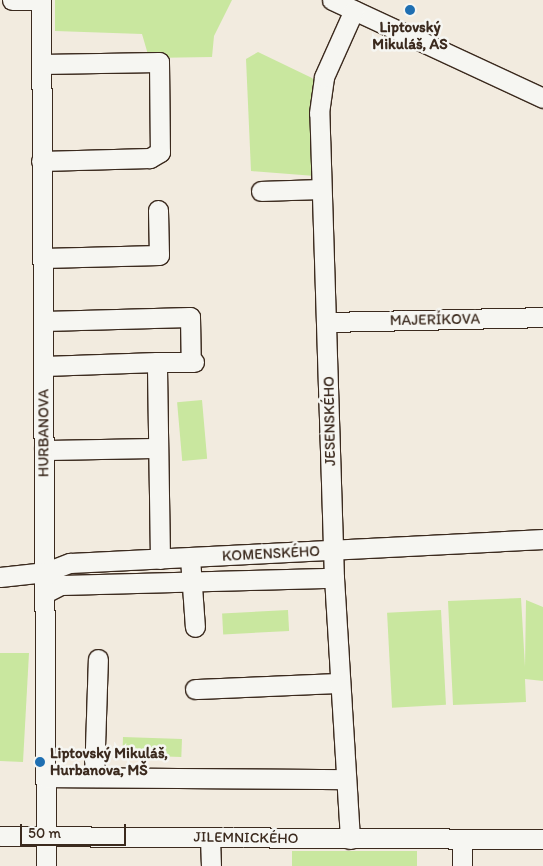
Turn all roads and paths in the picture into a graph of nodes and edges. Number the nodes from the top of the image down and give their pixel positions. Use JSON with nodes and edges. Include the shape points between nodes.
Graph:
{"nodes":[{"id":1,"x":12,"y":0,"type":"edge"},
{"id":2,"x":40,"y":0,"type":"edge"},
{"id":3,"x":332,"y":0,"type":"edge"},
{"id":4,"x":354,"y":10,"type":"junction"},
{"id":5,"x":41,"y":64,"type":"junction"},
{"id":6,"x":543,"y":98,"type":"edge"},
{"id":7,"x":41,"y":161,"type":"junction"},
{"id":8,"x":320,"y":189,"type":"junction"},
{"id":9,"x":261,"y":191,"type":"dead end"},
{"id":10,"x":158,"y":210,"type":"dead end"},
{"id":11,"x":43,"y":258,"type":"junction"},
{"id":12,"x":543,"y":318,"type":"edge"},
{"id":13,"x":44,"y":321,"type":"junction"},
{"id":14,"x":328,"y":322,"type":"junction"},
{"id":15,"x":157,"y":362,"type":"junction"},
{"id":16,"x":44,"y":366,"type":"junction"},
{"id":17,"x":157,"y":448,"type":"junction"},
{"id":18,"x":44,"y":450,"type":"junction"},
{"id":19,"x":543,"y":539,"type":"edge"},
{"id":20,"x":333,"y":550,"type":"junction"},
{"id":21,"x":190,"y":558,"type":"junction"},
{"id":22,"x":160,"y":559,"type":"junction"},
{"id":23,"x":46,"y":572,"type":"junction"},
{"id":24,"x":0,"y":577,"type":"edge"},
{"id":25,"x":334,"y":578,"type":"junction"},
{"id":26,"x":192,"y":585,"type":"junction"},
{"id":27,"x":45,"y":592,"type":"junction"},
{"id":28,"x":194,"y":627,"type":"dead end"},
{"id":29,"x":98,"y":659,"type":"dead end"},
{"id":30,"x":340,"y":682,"type":"junction"},
{"id":31,"x":195,"y":689,"type":"dead end"},
{"id":32,"x":45,"y":777,"type":"junction"},
{"id":33,"x":94,"y":777,"type":"junction"},
{"id":34,"x":346,"y":779,"type":"junction"},
{"id":35,"x":0,"y":836,"type":"edge"},
{"id":36,"x":46,"y":836,"type":"junction"},
{"id":37,"x":210,"y":838,"type":"junction"},
{"id":38,"x":350,"y":839,"type":"junction"},
{"id":39,"x":543,"y":839,"type":"edge"},
{"id":40,"x":462,"y":840,"type":"junction"},
{"id":41,"x":46,"y":866,"type":"edge"},
{"id":42,"x":210,"y":866,"type":"edge"},
{"id":43,"x":462,"y":866,"type":"edge"}],
"edges":[{"from":1,"to":2,"type":"street"},
{"from":2,"to":5,"type":"street","name":"HURBANOVA"},
{"from":3,"to":4,"type":"street"},
{"from":4,"to":6,"type":"street"},
{"from":4,"to":8,"type":"street","name":"JESENSKÉHO","via":[[322,87]]},
{"from":5,"to":7,"type":"street","name":"HURBANOVA"},
{"from":5,"to":7,"type":"street","via":[[159,62],[160,152],[150,158]]},
{"from":7,"to":11,"type":"street","name":"HURBANOVA"},
{"from":8,"to":9,"type":"street"},
{"from":8,"to":14,"type":"street","name":"JESENSKÉHO"},
{"from":10,"to":11,"type":"street","via":[[159,255]]},
{"from":11,"to":13,"type":"street","name":"HURBANOVA"},
{"from":12,"to":14,"type":"street","name":"MAJERÍKOVA"},
{"from":13,"to":15,"type":"street","via":[[190,317],[193,359]]},
{"from":13,"to":16,"type":"street","name":"HURBANOVA"},
{"from":14,"to":20,"type":"street","name":"JESENSKÉHO"},
{"from":15,"to":16,"type":"street"},
{"from":15,"to":17,"type":"street"},
{"from":16,"to":18,"type":"street","name":"HURBANOVA"},
{"from":17,"to":18,"type":"street"},
{"from":17,"to":22,"type":"street"},
{"from":18,"to":23,"type":"street","name":"HURBANOVA"},
{"from":19,"to":20,"type":"street","name":"KOMENSKÉHO"},
{"from":20,"to":21,"type":"street","name":"KOMENSKÉHO"},
{"from":20,"to":25,"type":"street","name":"JESENSKÉHO"},
{"from":21,"to":22,"type":"street","name":"KOMENSKÉHO"},
{"from":21,"to":26,"type":"street"},
{"from":22,"to":23,"type":"street","name":"KOMENSKÉHO","via":[[70,563]]},
{"from":23,"to":24,"type":"street","name":"KOMENSKÉHO"},
{"from":23,"to":27,"type":"street","name":"HURBANOVA"},
{"from":25,"to":26,"type":"street"},
{"from":25,"to":30,"type":"street","name":"JESENSKÉHO"},
{"from":26,"to":27,"type":"street","via":[[61,585]]},
{"from":26,"to":28,"type":"street"},
{"from":27,"to":32,"type":"street","name":"HURBANOVA"},
{"from":29,"to":33,"type":"street"},
{"from":30,"to":31,"type":"street"},
{"from":30,"to":34,"type":"street","name":"JESENSKÉHO"},
{"from":32,"to":33,"type":"street"},
{"from":32,"to":36,"type":"street","name":"HURBANOVA"},
{"from":33,"to":34,"type":"street"},
{"from":34,"to":38,"type":"street","name":"JESENSKÉHO"},
{"from":35,"to":36,"type":"street","name":"JILEMNICKÉHO"},
{"from":36,"to":37,"type":"street","name":"JILEMNICKÉHO"},
{"from":36,"to":41,"type":"street","name":"HURBANOVA"},
{"from":37,"to":38,"type":"street","name":"JILEMNICKÉHO"},
{"from":37,"to":42,"type":"street"},
{"from":38,"to":40,"type":"street","name":"JILEMNICKÉHO"},
{"from":39,"to":40,"type":"street","name":"JILEMNICKÉHO"},
{"from":40,"to":43,"type":"street"}]}
